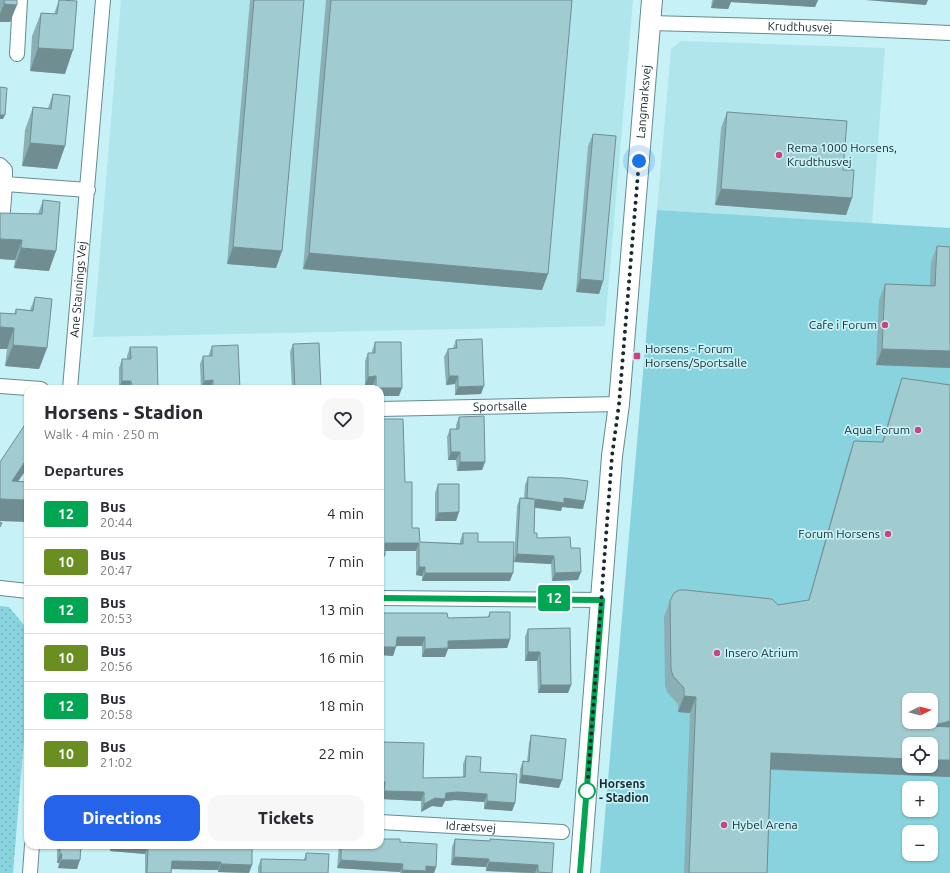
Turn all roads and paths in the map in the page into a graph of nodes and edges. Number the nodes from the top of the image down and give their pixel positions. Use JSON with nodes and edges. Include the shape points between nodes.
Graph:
{"nodes":[{"id":1,"x":20,"y":0,"type":"edge"},
{"id":2,"x":103,"y":0,"type":"edge"},
{"id":3,"x":652,"y":0,"type":"edge"},
{"id":4,"x":650,"y":24,"type":"junction"},
{"id":5,"x":950,"y":33,"type":"edge"},
{"id":6,"x":17,"y":54,"type":"dead end"},
{"id":7,"x":0,"y":165,"type":"edge"},
{"id":8,"x":5,"y":184,"type":"junction"},
{"id":9,"x":88,"y":190,"type":"junction"},
{"id":10,"x":2,"y":211,"type":"dead end"},
{"id":11,"x":70,"y":385,"type":"edge"},
{"id":12,"x":0,"y":386,"type":"edge"},
{"id":13,"x":24,"y":388,"type":"edge"},
{"id":14,"x":619,"y":404,"type":"junction"},
{"id":15,"x":384,"y":409,"type":"edge"},
{"id":16,"x":0,"y":588,"type":"edge"},
{"id":17,"x":24,"y":591,"type":"edge"},
{"id":18,"x":384,"y":598,"type":"edge"},
{"id":19,"x":602,"y":600,"type":"junction"},
{"id":20,"x":384,"y":822,"type":"edge"},
{"id":21,"x":562,"y":832,"type":"dead end"},
{"id":22,"x":32,"y":849,"type":"edge"},
{"id":23,"x":30,"y":873,"type":"edge"},
{"id":24,"x":580,"y":873,"type":"edge"}],
"edges":[{"from":1,"to":6,"type":"street"},
{"from":2,"to":9,"type":"street","name":"Ane Staunings Vej"},
{"from":3,"to":4,"type":"main road","name":"Langmarksvej"},
{"from":4,"to":5,"type":"street","name":"Krudthusvej"},
{"from":4,"to":14,"type":"main road","name":"Langmarksvej"},
{"from":7,"to":8,"type":"street","via":[[5,170]]},
{"from":8,"to":9,"type":"street"},
{"from":8,"to":10,"type":"street"},
{"from":9,"to":11,"type":"street","name":"Ane Staunings Vej"},
{"from":12,"to":13,"type":"street"},
{"from":14,"to":15,"type":"street","name":"Sportsalle"},
{"from":14,"to":19,"type":"main road","name":"Langmarksvej","via":[[612,456]]},
{"from":16,"to":17,"type":"street"},
{"from":18,"to":19,"type":"street"},
{"from":19,"to":24,"type":"main road","name":"Langmarksvej"},
{"from":20,"to":21,"type":"street","name":"Idrætsvej"},
{"from":22,"to":23,"type":"street"}]}
